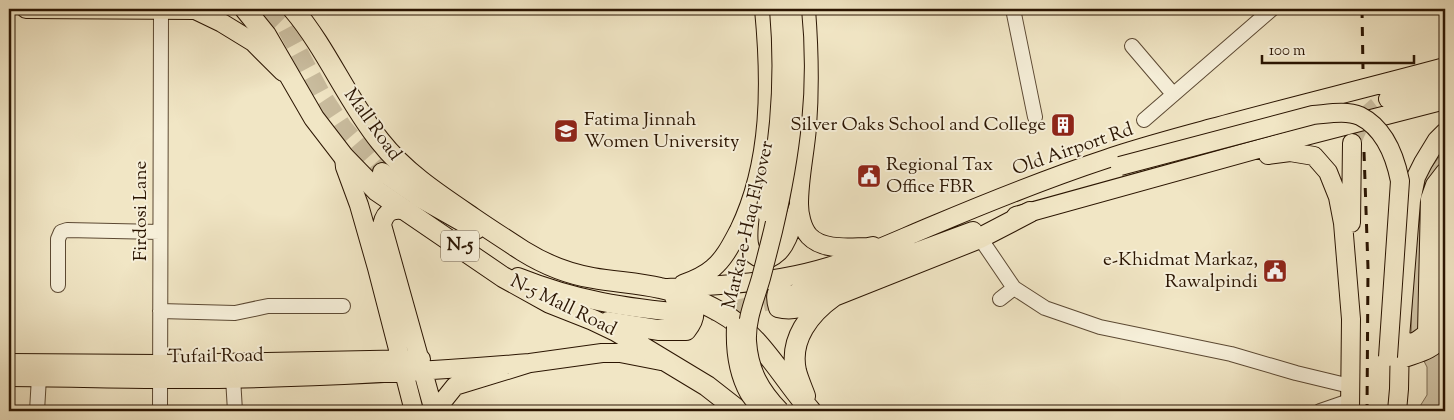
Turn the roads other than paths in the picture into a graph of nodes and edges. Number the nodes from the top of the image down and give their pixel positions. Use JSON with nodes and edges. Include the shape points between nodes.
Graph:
{"nodes":[{"id":1,"x":26,"y":9,"type":"edge"},
{"id":2,"x":245,"y":9,"type":"edge"},
{"id":3,"x":293,"y":9,"type":"edge"},
{"id":4,"x":764,"y":9,"type":"edge"},
{"id":5,"x":779,"y":9,"type":"edge"},
{"id":6,"x":792,"y":9,"type":"edge"},
{"id":7,"x":806,"y":9,"type":"edge"},
{"id":8,"x":1013,"y":9,"type":"edge"},
{"id":9,"x":1272,"y":9,"type":"edge"},
{"id":10,"x":161,"y":10,"type":"edge"},
{"id":11,"x":195,"y":10,"type":"edge"},
{"id":12,"x":1132,"y":46,"type":"dead end"},
{"id":13,"x":1445,"y":67,"type":"edge"},
{"id":14,"x":290,"y":79,"type":"junction"},
{"id":15,"x":1445,"y":82,"type":"edge"},
{"id":16,"x":1173,"y":94,"type":"junction"},
{"id":17,"x":1388,"y":99,"type":"tunnel mouth"},
{"id":18,"x":1445,"y":100,"type":"edge"},
{"id":19,"x":1296,"y":106,"type":"junction"},
{"id":20,"x":1035,"y":117,"type":"dead end"},
{"id":21,"x":1144,"y":120,"type":"dead end"},
{"id":22,"x":1445,"y":132,"type":"edge"},
{"id":23,"x":1309,"y":134,"type":"junction"},
{"id":24,"x":1352,"y":143,"type":"tunnel mouth"},
{"id":25,"x":344,"y":156,"type":"junction"},
{"id":26,"x":1195,"y":166,"type":"junction"},
{"id":27,"x":382,"y":172,"type":"tunnel mouth"},
{"id":28,"x":1445,"y":172,"type":"edge"},
{"id":29,"x":1042,"y":182,"type":"junction"},
{"id":30,"x":752,"y":200,"type":"junction"},
{"id":31,"x":1445,"y":200,"type":"edge"},
{"id":32,"x":799,"y":204,"type":"junction"},
{"id":33,"x":408,"y":212,"type":"junction"},
{"id":34,"x":1030,"y":212,"type":"junction"},
{"id":35,"x":934,"y":225,"type":"junction"},
{"id":36,"x":160,"y":232,"type":"junction"},
{"id":37,"x":980,"y":238,"type":"junction"},
{"id":38,"x":524,"y":252,"type":"junction"},
{"id":39,"x":484,"y":263,"type":"junction"},
{"id":40,"x":796,"y":275,"type":"junction"},
{"id":41,"x":58,"y":286,"type":"dead end"},
{"id":42,"x":661,"y":288,"type":"junction"},
{"id":43,"x":1014,"y":288,"type":"junction"},
{"id":44,"x":834,"y":296,"type":"junction"},
{"id":45,"x":786,"y":297,"type":"tunnel mouth"},
{"id":46,"x":1000,"y":299,"type":"dead end"},
{"id":47,"x":343,"y":306,"type":"dead end"},
{"id":48,"x":160,"y":311,"type":"junction"},
{"id":49,"x":687,"y":314,"type":"dead end"},
{"id":50,"x":1351,"y":319,"type":"junction"},
{"id":51,"x":593,"y":320,"type":"junction"},
{"id":52,"x":1400,"y":338,"type":"junction"},
{"id":53,"x":1394,"y":358,"type":"junction"},
{"id":54,"x":9,"y":363,"type":"edge"},
{"id":55,"x":530,"y":363,"type":"junction"},
{"id":56,"x":671,"y":363,"type":"junction"},
{"id":57,"x":422,"y":365,"type":"junction"},
{"id":58,"x":402,"y":366,"type":"junction"},
{"id":59,"x":160,"y":372,"type":"junction"},
{"id":60,"x":9,"y":377,"type":"edge"},
{"id":61,"x":39,"y":377,"type":"junction"},
{"id":62,"x":233,"y":378,"type":"junction"},
{"id":63,"x":1350,"y":400,"type":"edge"},
{"id":64,"x":37,"y":411,"type":"edge"},
{"id":65,"x":160,"y":411,"type":"edge"},
{"id":66,"x":235,"y":411,"type":"edge"},
{"id":67,"x":414,"y":411,"type":"edge"},
{"id":68,"x":434,"y":411,"type":"edge"},
{"id":69,"x":739,"y":411,"type":"edge"},
{"id":70,"x":764,"y":411,"type":"edge"},
{"id":71,"x":780,"y":411,"type":"edge"},
{"id":72,"x":811,"y":411,"type":"edge"},
{"id":73,"x":1320,"y":411,"type":"edge"},
{"id":74,"x":1388,"y":411,"type":"edge"},
{"id":75,"x":1397,"y":411,"type":"edge"}],
"edges":[{"from":1,"to":10,"type":"main road"},
{"from":2,"to":14,"type":"highway","name":"N-5 Mall Road","number":"N-5","via":[[266,35]]},
{"from":3,"to":38,"type":"highway","name":"Mall Road","number":"N-5","via":[[358,111],[403,167],[431,190]]},
{"from":4,"to":30,"type":"main road","via":[[768,103]]},
{"from":5,"to":70,"type":"main road","name":"Marka-e-Haq Flyover","bridge":true,"via":[[782,96],[777,151],[736,329],[736,352],[741,374],[749,394]]},
{"from":6,"to":71,"type":"main road","name":"Marka-e-Haq Flyover","bridge":true,"via":[[795,81],[792,136],[784,182],[752,303],[747,340],[757,380],[765,396]]},
{"from":7,"to":32,"type":"main road","via":[[809,85]]},
{"from":8,"to":20,"type":"street"},
{"from":9,"to":16,"type":"street"},
{"from":10,"to":11,"type":"main road"},
{"from":10,"to":36,"type":"street","name":"Firdosi Lane"},
{"from":11,"to":14,"type":"main road","via":[[253,42]]},
{"from":12,"to":16,"type":"street"},
{"from":13,"to":19,"type":"main road","name":"Old Airport Rd"},
{"from":14,"to":25,"type":"highway","name":"N-5 Mall Road","number":"N-5","via":[[314,118]]},
{"from":15,"to":17,"type":"main road"},
{"from":16,"to":21,"type":"street"},
{"from":18,"to":23,"type":"main road"},
{"from":19,"to":23,"type":"main road","via":[[1330,102],[1343,104],[1350,112],[1346,120]]},
{"from":19,"to":29,"type":"main road","name":"Old Airport Rd","via":[[1107,158]]},
{"from":22,"to":52,"type":"main road","via":[[1422,163],[1416,177],[1411,201]]},
{"from":23,"to":26,"type":"main road"},
{"from":24,"to":50,"type":"main road"},
{"from":25,"to":33,"type":"highway","name":"N-5 Mall Road","number":"N-5","via":[[376,191]]},
{"from":25,"to":58,"type":"main road"},
{"from":26,"to":34,"type":"main road"},
{"from":26,"to":50,"type":"main road","via":[[1290,152],[1314,156],[1328,172],[1344,223]]},
{"from":27,"to":38,"type":"main road","via":[[472,228]]},
{"from":28,"to":52,"type":"main road","via":[[1430,199],[1426,334],[1410,343]]},
{"from":29,"to":35,"type":"main road","name":"Old Airport Rd"},
{"from":29,"to":53,"type":"main road","bridge":true,"via":[[1120,166],[1313,115],[1346,113],[1359,116],[1371,124],[1390,147],[1400,181]]},
{"from":30,"to":32,"type":"main road","via":[[748,232],[752,254],[759,258],[777,254],[786,242]]},
{"from":30,"to":42,"type":"main road","via":[[732,244],[714,268],[684,284]]},
{"from":31,"to":53,"type":"main road","via":[[1442,336],[1428,350]]},
{"from":32,"to":35,"type":"main road","via":[[802,222],[809,236],[834,247],[868,247]]},
{"from":33,"to":39,"type":"highway","name":"N-5 Mall Road","number":"N-5"},
{"from":33,"to":57,"type":"main road","via":[[390,212],[382,225]]},
{"from":34,"to":37,"type":"highway"},
{"from":34,"to":45,"type":"main road"},
{"from":35,"to":40,"type":"main road","name":"Old Airport Rd","via":[[862,257]]},
{"from":36,"to":41,"type":"street","via":[[61,232],[58,238]]},
{"from":36,"to":48,"type":"street","name":"Firdosi Lane"},
{"from":37,"to":43,"type":"street"},
{"from":37,"to":44,"type":"highway"},
{"from":38,"to":42,"type":"highway","name":"Mall Road","via":[[555,267],[591,278]]},
{"from":39,"to":49,"type":"main road","via":[[590,301]]},
{"from":39,"to":51,"type":"highway","name":"N-5 Mall Road","number":"N-5","via":[[550,303]]},
{"from":40,"to":42,"type":"main road","name":"Old Airport Rd","via":[[710,286]]},
{"from":40,"to":44,"type":"main road","via":[[777,290],[778,308],[798,310]]},
{"from":42,"to":51,"type":"highway","via":[[694,311],[686,330],[658,330]]},
{"from":42,"to":72,"type":"highway","via":[[691,298],[739,325],[761,347]]},
{"from":43,"to":46,"type":"street"},
{"from":43,"to":63,"type":"street","via":[[1045,308],[1100,327],[1231,354],[1296,373]]},
{"from":44,"to":72,"type":"highway","via":[[808,320],[794,352],[796,370]]},
{"from":47,"to":48,"type":"street","via":[[268,306],[235,313]]},
{"from":48,"to":59,"type":"street","name":"Firdosi Lane"},
{"from":50,"to":63,"type":"main road"},
{"from":51,"to":56,"type":"highway","name":"N-5 Mall Road","number":"N-5"},
{"from":52,"to":53,"type":"main road"},
{"from":53,"to":74,"type":"main road"},
{"from":53,"to":75,"type":"main road","via":[[1400,389]]},
{"from":54,"to":59,"type":"main road","name":"Tufail Road"},
{"from":55,"to":56,"type":"main road","via":[[602,353]]},
{"from":55,"to":57,"type":"main road","name":"Tufail Road"},
{"from":55,"to":68,"type":"main road","via":[[455,386]]},
{"from":56,"to":69,"type":"highway","name":"N-5 Mall Road","number":"N-5"},
{"from":57,"to":58,"type":"main road","name":"Tufail Road"},
{"from":57,"to":68,"type":"main road"},
{"from":58,"to":59,"type":"main road","name":"Tufail Road"},
{"from":58,"to":62,"type":"main road","name":"Tufail Road"},
{"from":58,"to":67,"type":"main road"},
{"from":59,"to":61,"type":"main road","name":"Tufail Road"},
{"from":59,"to":62,"type":"main road","name":"Tufail Road"},
{"from":59,"to":65,"type":"street","name":"Firdosi Lane"},
{"from":60,"to":61,"type":"main road","name":"Tufail Road"},
{"from":61,"to":64,"type":"street"},
{"from":62,"to":66,"type":"street"},
{"from":63,"to":73,"type":"street"}]}
